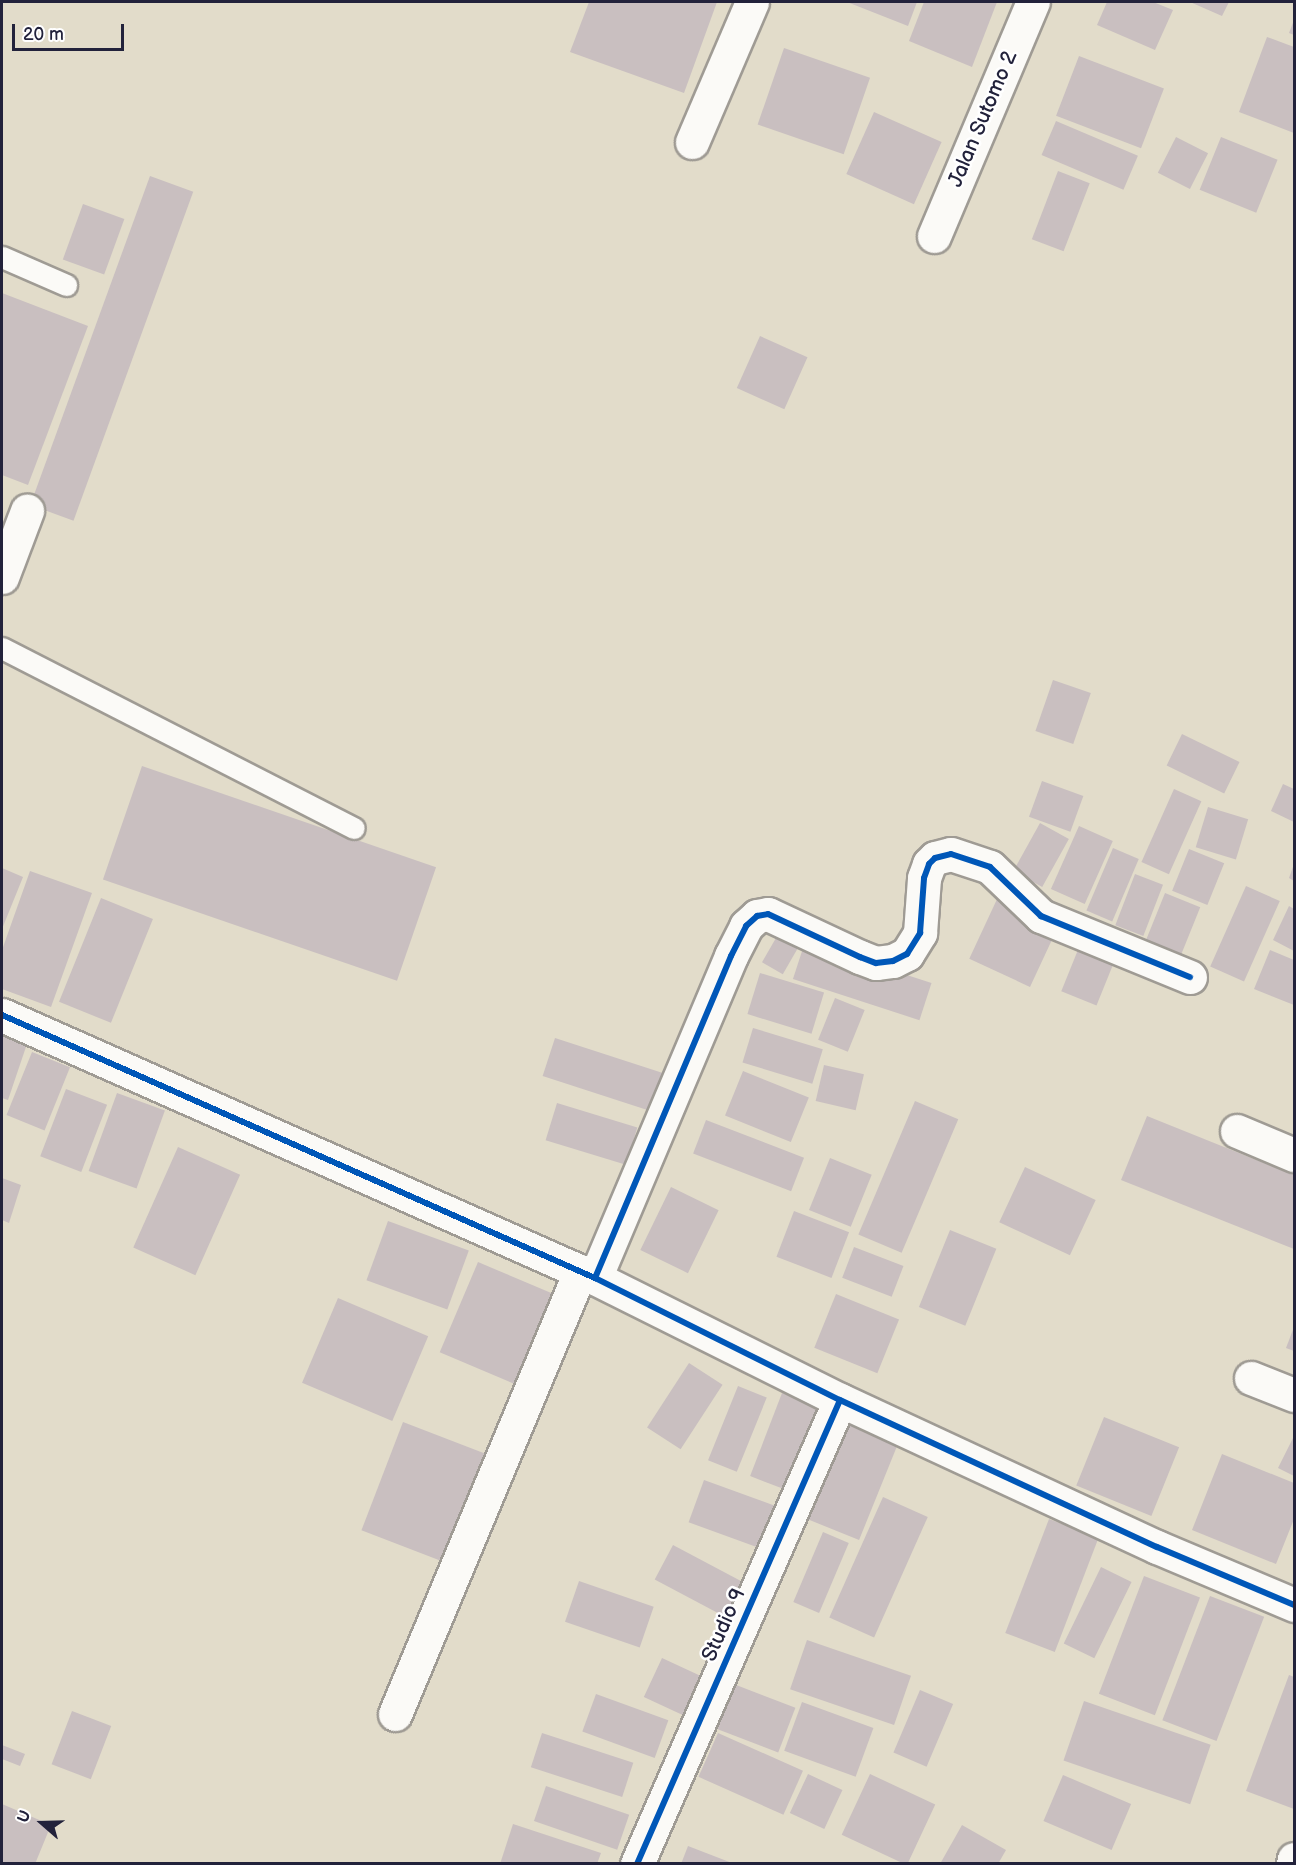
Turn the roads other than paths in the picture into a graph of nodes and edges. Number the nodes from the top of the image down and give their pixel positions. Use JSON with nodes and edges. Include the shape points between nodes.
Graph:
{"nodes":[{"id":1,"x":752,"y":2,"type":"edge"},
{"id":2,"x":1033,"y":2,"type":"edge"},
{"id":3,"x":692,"y":142,"type":"dead end"},
{"id":4,"x":934,"y":236,"type":"dead end"},
{"id":5,"x":2,"y":257,"type":"edge"},
{"id":6,"x":66,"y":285,"type":"dead end"},
{"id":7,"x":27,"y":511,"type":"dead end"},
{"id":8,"x":2,"y":576,"type":"edge"},
{"id":9,"x":2,"y":648,"type":"edge"},
{"id":10,"x":354,"y":828,"type":"dead end"},
{"id":11,"x":1190,"y":977,"type":"dead end"},
{"id":12,"x":2,"y":1015,"type":"edge"},
{"id":13,"x":1237,"y":1131,"type":"dead end"},
{"id":14,"x":1294,"y":1155,"type":"edge"},
{"id":15,"x":588,"y":1274,"type":"junction"},
{"id":16,"x":1251,"y":1378,"type":"dead end"},
{"id":17,"x":1294,"y":1395,"type":"edge"},
{"id":18,"x":840,"y":1400,"type":"junction"},
{"id":19,"x":1294,"y":1605,"type":"edge"},
{"id":20,"x":395,"y":1714,"type":"dead end"},
{"id":21,"x":1294,"y":1859,"type":"edge"},
{"id":22,"x":638,"y":1863,"type":"edge"},
{"id":23,"x":1293,"y":1863,"type":"edge"}],
"edges":[{"from":1,"to":3,"type":"street"},
{"from":2,"to":4,"type":"street","name":"Jalan Sutomo 2"},
{"from":5,"to":6,"type":"lane"},
{"from":7,"to":8,"type":"street"},
{"from":9,"to":10,"type":"lane"},
{"from":11,"to":15,"type":"street","via":[[1041,916],[990,867],[951,854],[929,864],[924,879],[920,933],[907,954],[893,961],[876,963],[768,914],[757,916],[746,926],[731,956]]},
{"from":12,"to":15,"type":"street"},
{"from":13,"to":14,"type":"street"},
{"from":15,"to":18,"type":"street"},
{"from":15,"to":20,"type":"street"},
{"from":16,"to":17,"type":"street"},
{"from":18,"to":19,"type":"street","via":[[1157,1547]]},
{"from":18,"to":22,"type":"street","name":"Studio 9"},
{"from":21,"to":23,"type":"street"}]}
